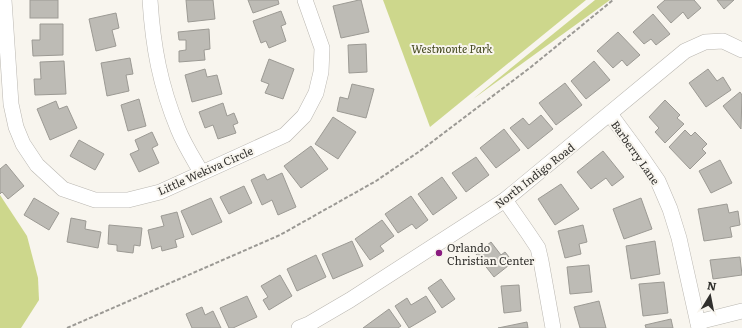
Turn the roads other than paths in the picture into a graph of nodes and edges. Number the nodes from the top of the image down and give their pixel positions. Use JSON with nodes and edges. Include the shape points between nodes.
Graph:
{"nodes":[{"id":1,"x":4,"y":0,"type":"edge"},
{"id":2,"x":150,"y":0,"type":"edge"},
{"id":3,"x":305,"y":0,"type":"edge"},
{"id":4,"x":742,"y":50,"type":"edge"},
{"id":5,"x":610,"y":114,"type":"junction"},
{"id":6,"x":201,"y":172,"type":"junction"},
{"id":7,"x":505,"y":200,"type":"junction"},
{"id":8,"x":742,"y":311,"type":"edge"},
{"id":9,"x":698,"y":325,"type":"edge"},
{"id":10,"x":298,"y":328,"type":"edge"},
{"id":11,"x":553,"y":328,"type":"edge"}],
"edges":[{"from":1,"to":6,"type":"street","name":"Little Wekiva Circle","via":[[11,104],[16,127],[23,144],[46,175],[63,189],[95,200],[128,200],[160,192]]},
{"from":2,"to":6,"type":"street","via":[[156,60],[164,89],[178,130]]},
{"from":3,"to":6,"type":"street","name":"Little Wekiva Circle","via":[[322,48],[318,86],[304,116],[285,135]]},
{"from":4,"to":5,"type":"street","name":"North Indigo Road","via":[[723,41],[705,42],[685,51]]},
{"from":5,"to":7,"type":"street","name":"North Indigo Road"},
{"from":5,"to":9,"type":"street","name":"Barberry Lane","via":[[658,181],[670,209]]},
{"from":7,"to":10,"type":"street","name":"North Indigo Road","via":[[350,300]]},
{"from":7,"to":11,"type":"street","via":[[538,248]]},
{"from":8,"to":9,"type":"street"}]}
